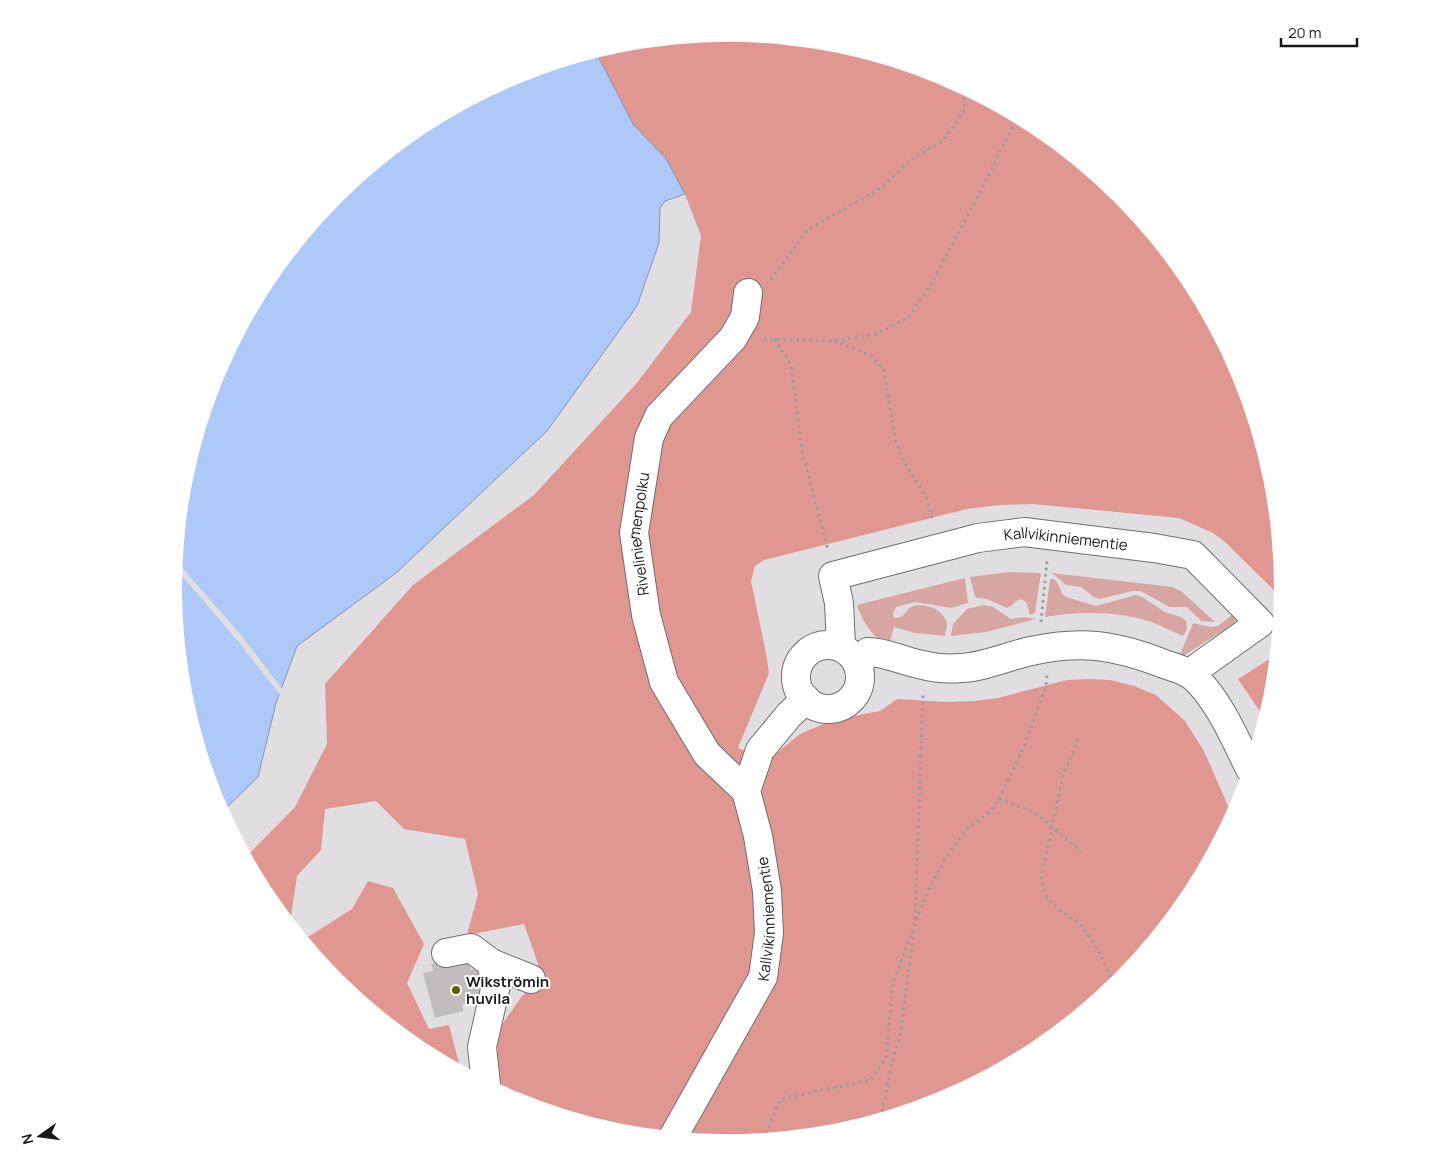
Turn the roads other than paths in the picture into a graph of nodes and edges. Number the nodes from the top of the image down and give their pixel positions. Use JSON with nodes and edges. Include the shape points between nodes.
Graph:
{"nodes":[{"id":1,"x":748,"y":293,"type":"road end"},
{"id":2,"x":850,"y":656,"type":"junction"},
{"id":3,"x":1190,"y":673,"type":"junction"},
{"id":4,"x":806,"y":699,"type":"junction"},
{"id":5,"x":1246,"y":760,"type":"edge"},
{"id":6,"x":746,"y":791,"type":"junction"},
{"id":7,"x":446,"y":953,"type":"dead end"},
{"id":8,"x":491,"y":963,"type":"junction"},
{"id":9,"x":531,"y":979,"type":"dead end"},
{"id":10,"x":485,"y":1076,"type":"edge"},
{"id":11,"x":677,"y":1131,"type":"edge"}],
"edges":[{"from":1,"to":6,"type":"street","name":"Riveliniemenpolku","via":[[745,317],[733,338],[659,416],[649,438],[634,533],[646,615],[664,682],[707,754]]},
{"from":2,"to":3,"type":"street","via":[[877,652],[924,666],[960,668],[1080,644],[1140,654]]},
{"from":2,"to":3,"type":"street","name":"Kallvikinniementie","via":[[833,576],[978,538],[1024,532],[1193,555],[1260,623]]},
{"from":2,"to":4,"type":"street","name":"Kallvikinniementie","via":[[860,671],[860,682],[857,693],[849,702],[840,708],[828,709],[817,707]]},
{"from":2,"to":4,"type":"street","via":[[828,644],[807,652],[796,671],[796,683]]},
{"from":3,"to":5,"type":"street","via":[[1213,698]]},
{"from":4,"to":6,"type":"street","via":[[760,750]]},
{"from":6,"to":11,"type":"street","name":"Kallvikinniementie","via":[[767,891],[769,933],[763,977]]},
{"from":7,"to":8,"type":"street","via":[[471,948]]},
{"from":8,"to":9,"type":"street"},
{"from":8,"to":10,"type":"street","via":[[496,984],[482,1047]]}]}
